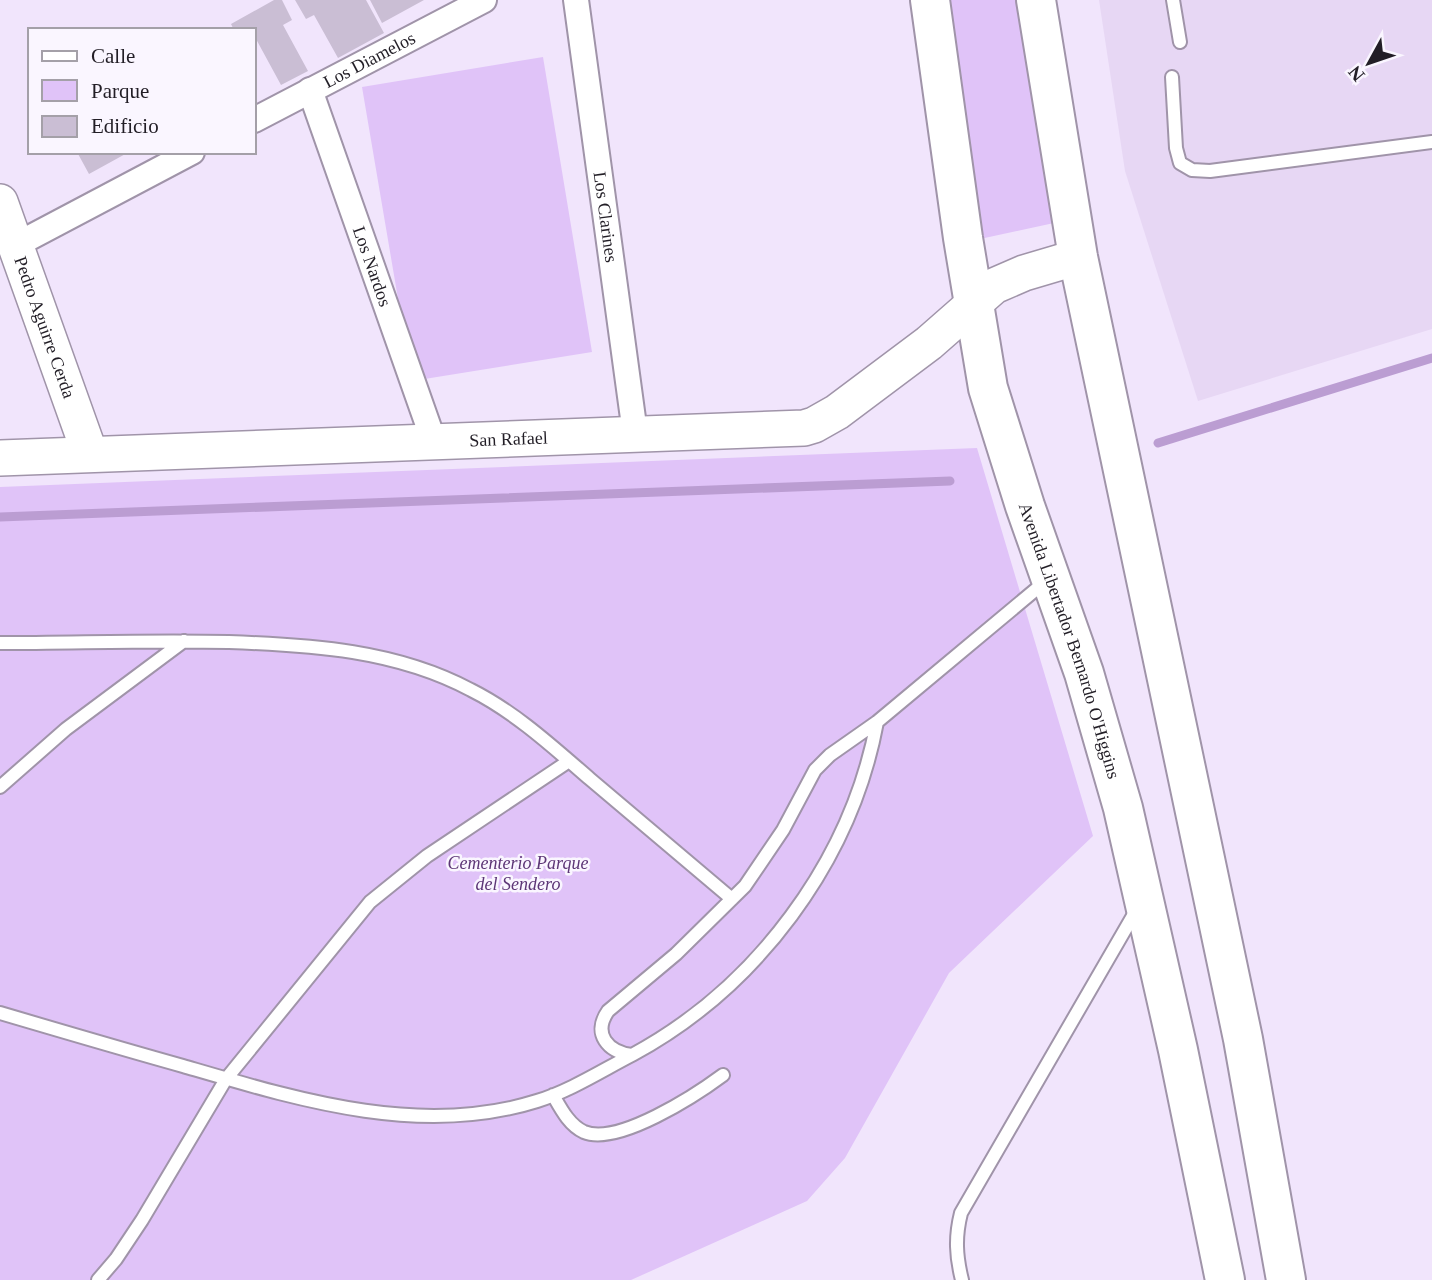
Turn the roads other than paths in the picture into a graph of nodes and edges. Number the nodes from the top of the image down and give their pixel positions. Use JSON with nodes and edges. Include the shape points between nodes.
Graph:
{"nodes":[{"id":1,"x":484,"y":0,"type":"edge"},
{"id":2,"x":576,"y":0,"type":"edge"},
{"id":3,"x":930,"y":0,"type":"edge"},
{"id":4,"x":1036,"y":0,"type":"edge"},
{"id":5,"x":1173,"y":0,"type":"edge"},
{"id":6,"x":1180,"y":43,"type":"dead end"},
{"id":7,"x":1172,"y":78,"type":"dead end"},
{"id":8,"x":310,"y":90,"type":"junction"},
{"id":9,"x":256,"y":119,"type":"edge"},
{"id":10,"x":1432,"y":142,"type":"edge"},
{"id":11,"x":188,"y":154,"type":"edge"},
{"id":12,"x":0,"y":202,"type":"edge"},
{"id":13,"x":16,"y":245,"type":"junction"},
{"id":14,"x":1078,"y":257,"type":"junction"},
{"id":15,"x":975,"y":303,"type":"junction"},
{"id":16,"x":635,"y":433,"type":"junction"},
{"id":17,"x":434,"y":442,"type":"junction"},
{"id":18,"x":90,"y":454,"type":"junction"},
{"id":19,"x":0,"y":458,"type":"edge"},
{"id":20,"x":1052,"y":577,"type":"junction"},
{"id":21,"x":184,"y":641,"type":"junction"},
{"id":22,"x":0,"y":643,"type":"edge"},
{"id":23,"x":877,"y":722,"type":"junction"},
{"id":24,"x":569,"y":761,"type":"junction"},
{"id":25,"x":0,"y":787,"type":"edge"},
{"id":26,"x":732,"y":899,"type":"junction"},
{"id":27,"x":1143,"y":899,"type":"junction"},
{"id":28,"x":0,"y":1013,"type":"edge"},
{"id":29,"x":632,"y":1055,"type":"junction"},
{"id":30,"x":723,"y":1075,"type":"dead end"},
{"id":31,"x":226,"y":1079,"type":"junction"},
{"id":32,"x":553,"y":1095,"type":"junction"},
{"id":33,"x":98,"y":1280,"type":"edge"},
{"id":34,"x":962,"y":1280,"type":"edge"},
{"id":35,"x":1225,"y":1280,"type":"edge"},
{"id":36,"x":1286,"y":1280,"type":"edge"}],
"edges":[{"from":1,"to":8,"type":"street","name":"Los Diamelos"},
{"from":2,"to":16,"type":"street","name":"Los Clarines"},
{"from":3,"to":15,"type":"main road","name":"Avenida Libertador Bernardo O'Higgins"},
{"from":4,"to":14,"type":"main road"},
{"from":5,"to":6,"type":"lane"},
{"from":7,"to":10,"type":"lane","via":[[1176,148],[1180,163],[1192,170]]},
{"from":8,"to":9,"type":"street","name":"Los Diamelos"},
{"from":8,"to":17,"type":"street","name":"Los Nardos"},
{"from":11,"to":13,"type":"street"},
{"from":12,"to":13,"type":"street","name":"Pedro Aguirre Cerda"},
{"from":13,"to":18,"type":"street","name":"Pedro Aguirre Cerda"},
{"from":14,"to":15,"type":"street","name":"San Rafael","via":[[1014,277],[994,286]]},
{"from":14,"to":36,"type":"main road","via":[[1242,1039]]},
{"from":15,"to":16,"type":"street","name":"San Rafael","via":[[929,343],[814,425]]},
{"from":15,"to":20,"type":"main road","name":"Avenida Libertador Bernardo O'Higgins","via":[[988,388]]},
{"from":16,"to":17,"type":"street","name":"San Rafael"},
{"from":17,"to":18,"type":"street","name":"San Rafael"},
{"from":18,"to":19,"type":"street","name":"San Rafael"},
{"from":20,"to":23,"type":"lane"},
{"from":20,"to":27,"type":"main road","name":"Avenida Libertador Bernardo O'Higgins","via":[[1123,808]]},
{"from":21,"to":22,"type":"lane"},
{"from":21,"to":24,"type":"lane","via":[[329,647],[416,667],[498,705]]},
{"from":21,"to":25,"type":"lane","via":[[66,729]]},
{"from":23,"to":26,"type":"lane","via":[[815,770],[765,857]]},
{"from":23,"to":29,"type":"lane","via":[[850,810],[786,924],[709,1003]]},
{"from":24,"to":26,"type":"lane"},
{"from":24,"to":31,"type":"lane","via":[[427,856],[370,902]]},
{"from":26,"to":29,"type":"lane","via":[[603,1018],[601,1031],[607,1044],[613,1051]]},
{"from":27,"to":34,"type":"lane","via":[[961,1213],[956,1234]]},
{"from":27,"to":35,"type":"main road","name":"Avenida Libertador Bernardo O'Higgins"},
{"from":28,"to":31,"type":"lane"},
{"from":29,"to":32,"type":"lane"},
{"from":30,"to":32,"type":"lane","via":[[672,1109],[608,1133],[593,1134],[575,1126]]},
{"from":31,"to":32,"type":"lane","via":[[347,1109],[414,1116],[482,1112]]},
{"from":31,"to":33,"type":"lane","via":[[142,1220]]}]}
